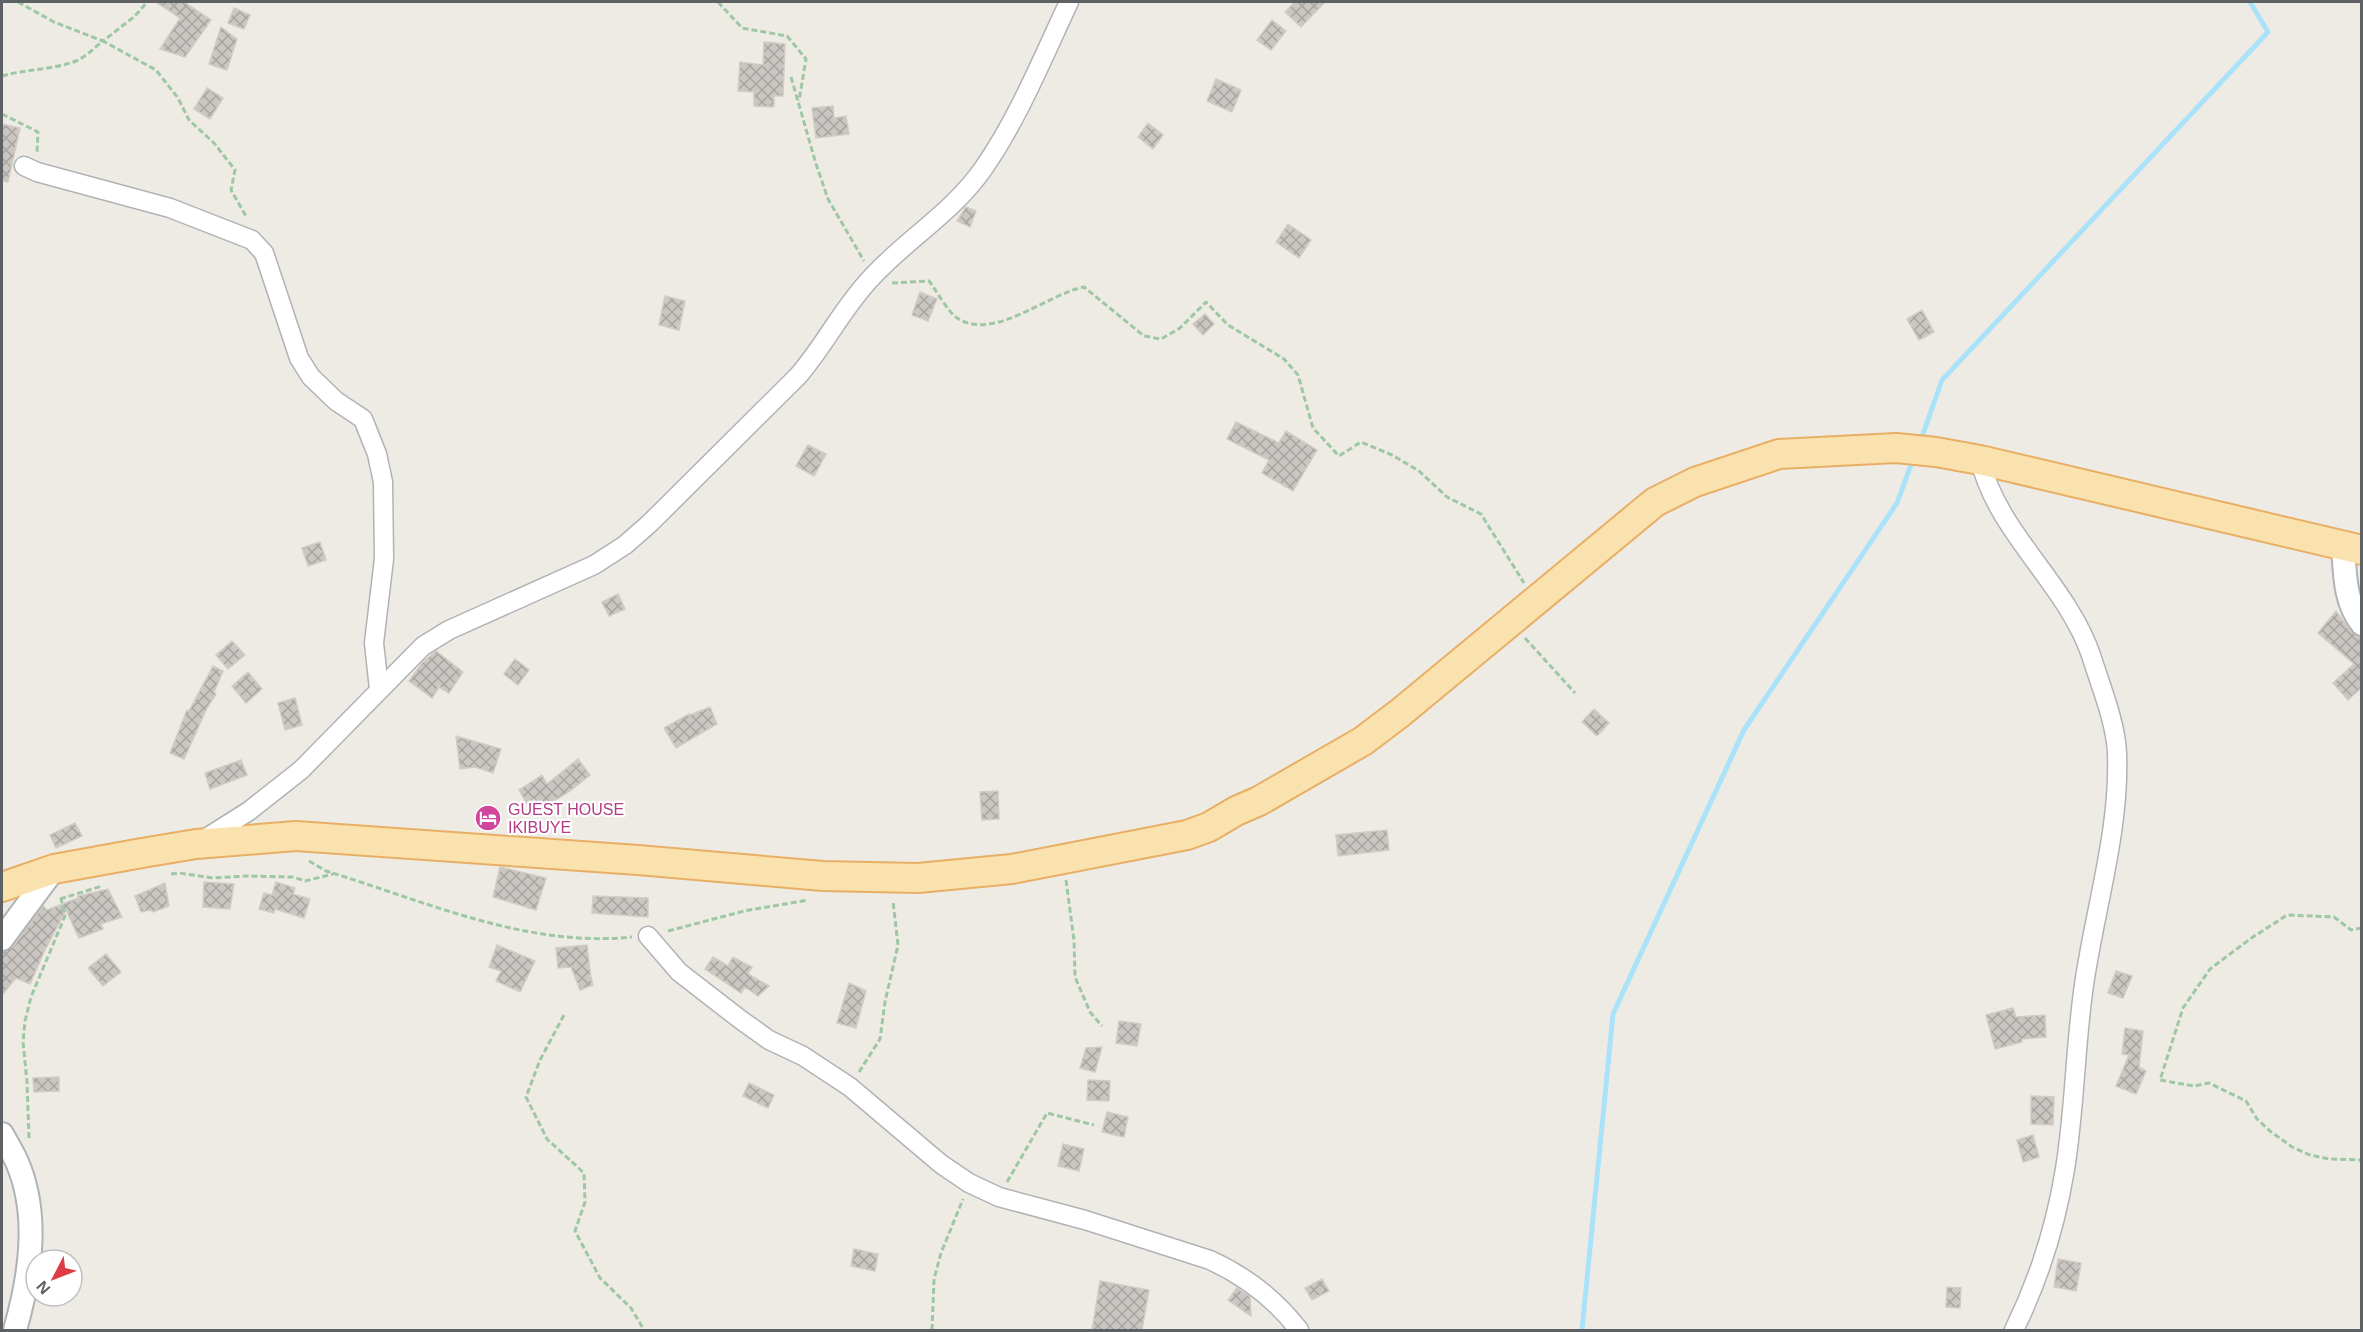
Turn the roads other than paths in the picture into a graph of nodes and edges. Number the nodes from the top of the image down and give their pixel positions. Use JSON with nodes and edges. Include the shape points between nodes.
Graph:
{"nodes":[{"id":1,"x":1069,"y":2,"type":"edge"},
{"id":2,"x":30,"y":169,"type":"road end"},
{"id":3,"x":1980,"y":460,"type":"junction"},
{"id":4,"x":2352,"y":548,"type":"edge"},
{"id":5,"x":2361,"y":624,"type":"edge"},
{"id":6,"x":379,"y":689,"type":"junction"},
{"id":7,"x":196,"y":844,"type":"junction"},
{"id":8,"x":49,"y":877,"type":"junction"},
{"id":9,"x":2,"y":887,"type":"edge"},
{"id":10,"x":648,"y":936,"type":"road end"},
{"id":11,"x":2,"y":939,"type":"edge"},
{"id":12,"x":2,"y":1134,"type":"edge"},
{"id":13,"x":15,"y":1330,"type":"edge"},
{"id":14,"x":1299,"y":1330,"type":"edge"},
{"id":15,"x":2013,"y":1330,"type":"edge"}],
"edges":[{"from":1,"to":6,"type":"street","via":[[1001,141],[982,170],[857,293],[798,376],[626,545],[594,565],[437,636]]},
{"from":2,"to":6,"type":"street","via":[[170,208],[252,240],[264,253],[299,358],[336,401],[363,419],[377,454],[383,482],[384,537],[375,643]]},
{"from":3,"to":4,"type":"main road"},
{"from":3,"to":7,"type":"main road","via":[[1896,448],[1779,454],[1695,482],[1655,502],[1363,741],[1259,801],[1187,835],[1063,861],[918,878],[823,876],[296,836]]},
{"from":3,"to":15,"type":"street","via":[[1996,504],[2076,621],[2111,720],[2117,750],[2110,845],[2084,986],[2066,1166],[2055,1221],[2034,1287]]},
{"from":4,"to":5,"type":"street","via":[[2346,588]]},
{"from":6,"to":7,"type":"street","via":[[301,770],[249,811]]},
{"from":7,"to":8,"type":"main road"},
{"from":8,"to":9,"type":"main road"},
{"from":8,"to":11,"type":"street"},
{"from":10,"to":14,"type":"street","via":[[679,972],[753,1030],[850,1087],[969,1183],[999,1197],[1210,1260],[1264,1294]]},
{"from":12,"to":13,"type":"street","via":[[18,1163],[29,1209],[31,1247]]}]}
